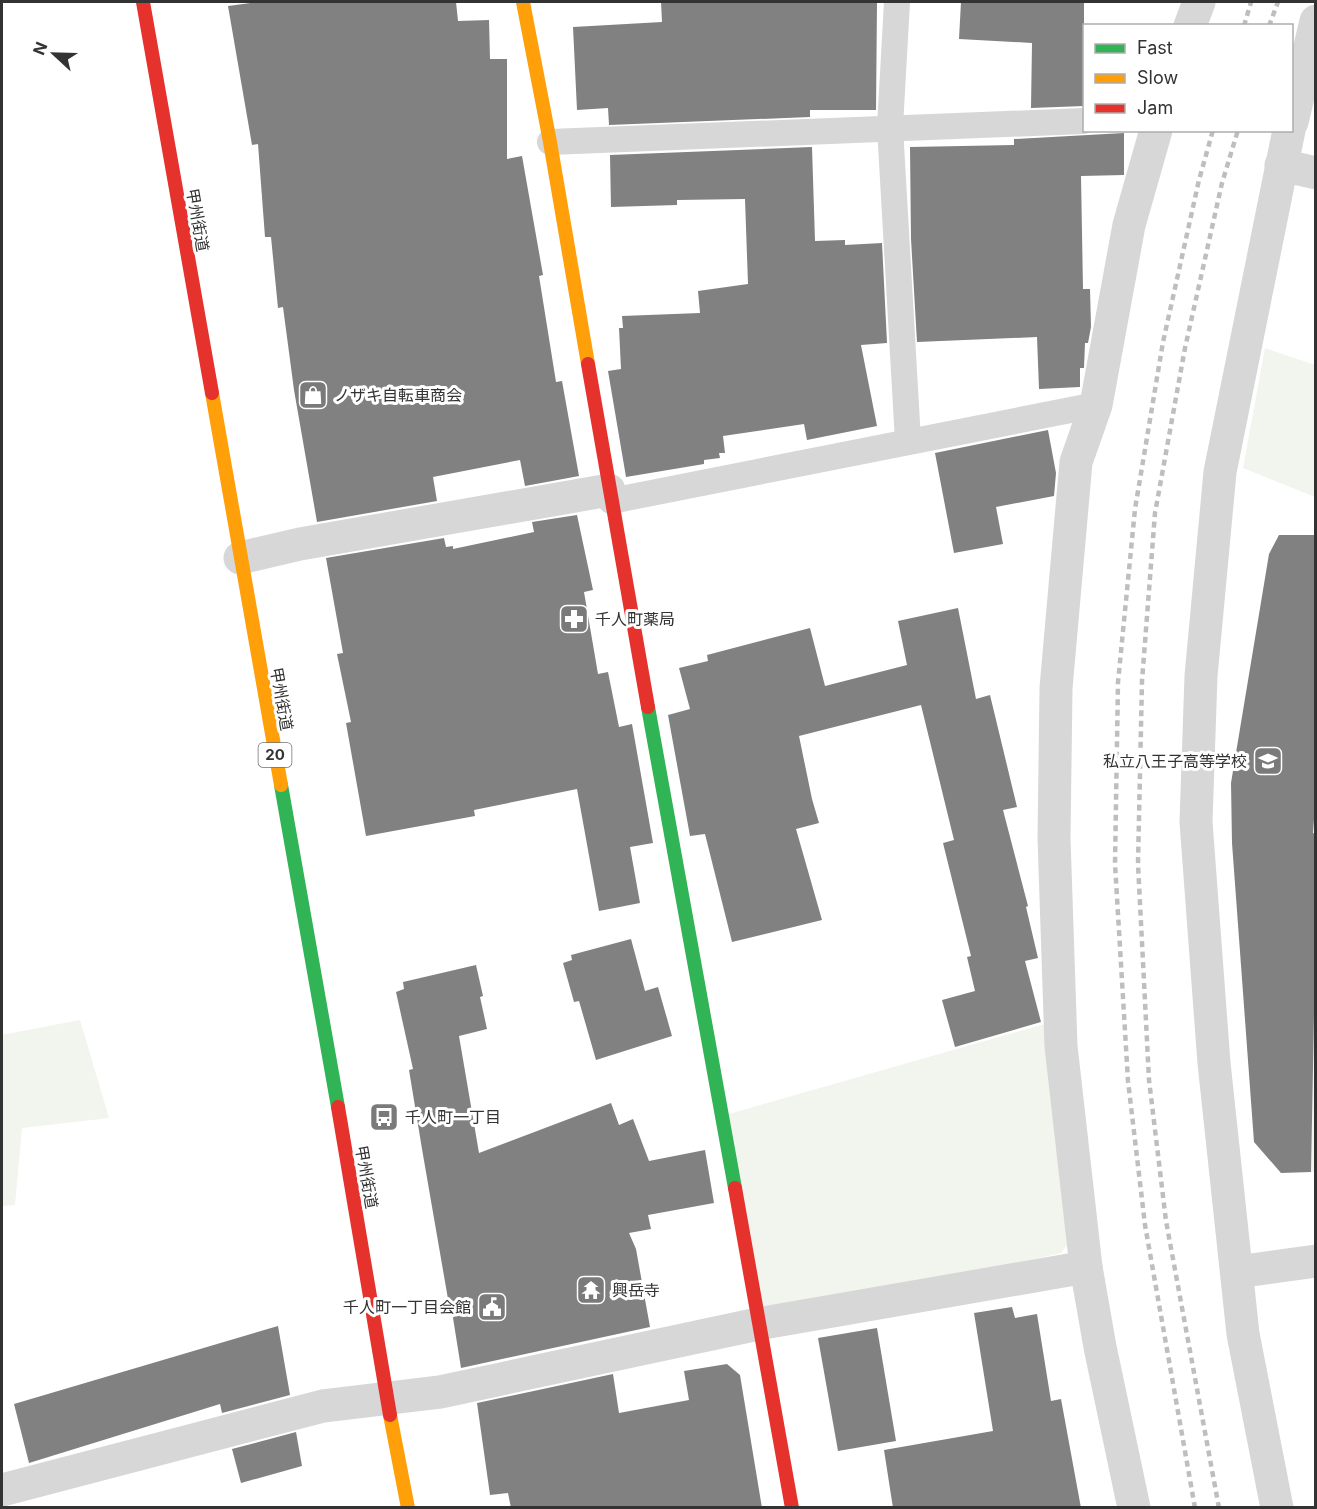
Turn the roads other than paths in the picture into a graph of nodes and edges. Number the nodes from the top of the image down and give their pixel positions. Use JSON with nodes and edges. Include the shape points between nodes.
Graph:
{"nodes":[{"id":1,"x":143,"y":2,"type":"edge"},
{"id":2,"x":523,"y":2,"type":"edge"},
{"id":3,"x":897,"y":2,"type":"edge"},
{"id":4,"x":1199,"y":2,"type":"edge"},
{"id":5,"x":1316,"y":21,"type":"edge"},
{"id":6,"x":1191,"y":24,"type":"edge"},
{"id":7,"x":1293,"y":118,"type":"edge"},
{"id":8,"x":1083,"y":121,"type":"edge"},
{"id":9,"x":890,"y":127,"type":"junction"},
{"id":10,"x":1155,"y":132,"type":"edge"},
{"id":11,"x":1289,"y":132,"type":"edge"},
{"id":12,"x":550,"y":141,"type":"junction"},
{"id":13,"x":1281,"y":165,"type":"junction"},
{"id":14,"x":1316,"y":173,"type":"edge"},
{"id":15,"x":1095,"y":405,"type":"junction"},
{"id":16,"x":908,"y":441,"type":"junction"},
{"id":17,"x":610,"y":495,"type":"junction"},
{"id":18,"x":240,"y":558,"type":"junction"},
{"id":19,"x":1316,"y":1261,"type":"edge"},
{"id":20,"x":1086,"y":1267,"type":"junction"},
{"id":21,"x":1237,"y":1272,"type":"junction"},
{"id":22,"x":758,"y":1324,"type":"junction"},
{"id":23,"x":387,"y":1398,"type":"junction"},
{"id":24,"x":2,"y":1490,"type":"edge"},
{"id":25,"x":408,"y":1508,"type":"edge"},
{"id":26,"x":792,"y":1508,"type":"edge"},
{"id":27,"x":1134,"y":1508,"type":"edge"},
{"id":28,"x":1277,"y":1508,"type":"edge"}],
"edges":[{"from":1,"to":18,"type":"main road","name":"甲州街道","number":"20"},
{"from":2,"to":12,"type":"main road"},
{"from":3,"to":9,"type":"lane"},
{"from":4,"to":6,"type":"street"},
{"from":5,"to":7,"type":"street"},
{"from":8,"to":9,"type":"lane"},
{"from":9,"to":12,"type":"lane"},
{"from":9,"to":16,"type":"lane"},
{"from":10,"to":15,"type":"street","via":[[1129,225]]},
{"from":11,"to":13,"type":"street"},
{"from":12,"to":17,"type":"main road"},
{"from":13,"to":14,"type":"street"},
{"from":13,"to":21,"type":"street","via":[[1220,472],[1201,676],[1196,822],[1214,1063]]},
{"from":15,"to":16,"type":"lane"},
{"from":15,"to":20,"type":"street","via":[[1076,462],[1056,700],[1054,838],[1061,1046]]},
{"from":16,"to":17,"type":"lane"},
{"from":17,"to":18,"type":"street","via":[[300,544]]},
{"from":17,"to":22,"type":"main road"},
{"from":18,"to":23,"type":"main road","name":"甲州街道","number":"20"},
{"from":19,"to":21,"type":"street"},
{"from":20,"to":22,"type":"street"},
{"from":20,"to":27,"type":"street"},
{"from":21,"to":28,"type":"street","via":[[1243,1334]]},
{"from":22,"to":23,"type":"street","via":[[440,1392]]},
{"from":22,"to":26,"type":"main road"},
{"from":23,"to":24,"type":"street","via":[[323,1406]]},
{"from":23,"to":25,"type":"main road","name":"甲州街道","number":"20"}]}
